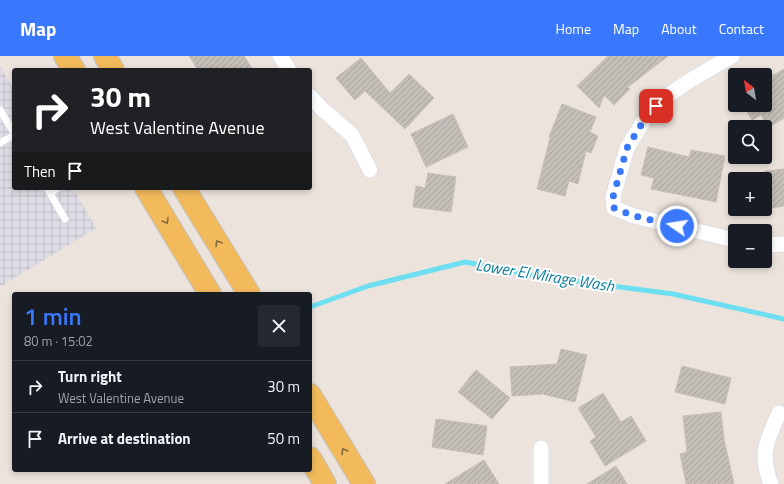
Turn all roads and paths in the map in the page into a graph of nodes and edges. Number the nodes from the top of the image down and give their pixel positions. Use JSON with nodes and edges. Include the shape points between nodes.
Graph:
{"nodes":[{"id":1,"x":65,"y":56,"type":"edge"},
{"id":2,"x":105,"y":56,"type":"edge"},
{"id":3,"x":280,"y":56,"type":"edge"},
{"id":4,"x":732,"y":56,"type":"edge"},
{"id":5,"x":73,"y":68,"type":"edge"},
{"id":6,"x":112,"y":68,"type":"edge"},
{"id":7,"x":289,"y":68,"type":"edge"},
{"id":8,"x":312,"y":98,"type":"edge"},
{"id":9,"x":0,"y":110,"type":"edge"},
{"id":10,"x":12,"y":131,"type":"edge"},
{"id":11,"x":12,"y":135,"type":"edge"},
{"id":12,"x":0,"y":143,"type":"edge"},
{"id":13,"x":370,"y":170,"type":"dead end"},
{"id":14,"x":49,"y":190,"type":"edge"},
{"id":15,"x":147,"y":190,"type":"edge"},
{"id":16,"x":185,"y":190,"type":"edge"},
{"id":17,"x":65,"y":219,"type":"dead end"},
{"id":18,"x":728,"y":238,"type":"edge"},
{"id":19,"x":784,"y":244,"type":"edge"},
{"id":20,"x":772,"y":245,"type":"edge"},
{"id":21,"x":209,"y":292,"type":"edge"},
{"id":22,"x":248,"y":292,"type":"edge"},
{"id":23,"x":312,"y":398,"type":"edge"},
{"id":24,"x":779,"y":412,"type":"dead end"},
{"id":25,"x":541,"y":448,"type":"dead end"},
{"id":26,"x":312,"y":461,"type":"edge"},
{"id":27,"x":326,"y":484,"type":"edge"},
{"id":28,"x":364,"y":484,"type":"edge"},
{"id":29,"x":541,"y":484,"type":"edge"},
{"id":30,"x":771,"y":484,"type":"edge"}],
"edges":[{"from":1,"to":5,"type":"main road"},
{"from":2,"to":6,"type":"main road"},
{"from":3,"to":7,"type":"street"},
{"from":4,"to":18,"type":"street","via":[[672,93],[646,117],[627,148],[613,197],[614,208],[634,216]]},
{"from":8,"to":13,"type":"street","via":[[352,135]]},
{"from":9,"to":10,"type":"lane"},
{"from":11,"to":12,"type":"lane"},
{"from":14,"to":17,"type":"lane"},
{"from":15,"to":21,"type":"main road","one_way":true},
{"from":22,"to":16,"type":"main road","one_way":true},
{"from":19,"to":20,"type":"street"},
{"from":28,"to":23,"type":"main road","one_way":true},
{"from":24,"to":30,"type":"street","via":[[766,443],[765,466]]},
{"from":25,"to":29,"type":"street"},
{"from":26,"to":27,"type":"main road"}]}
